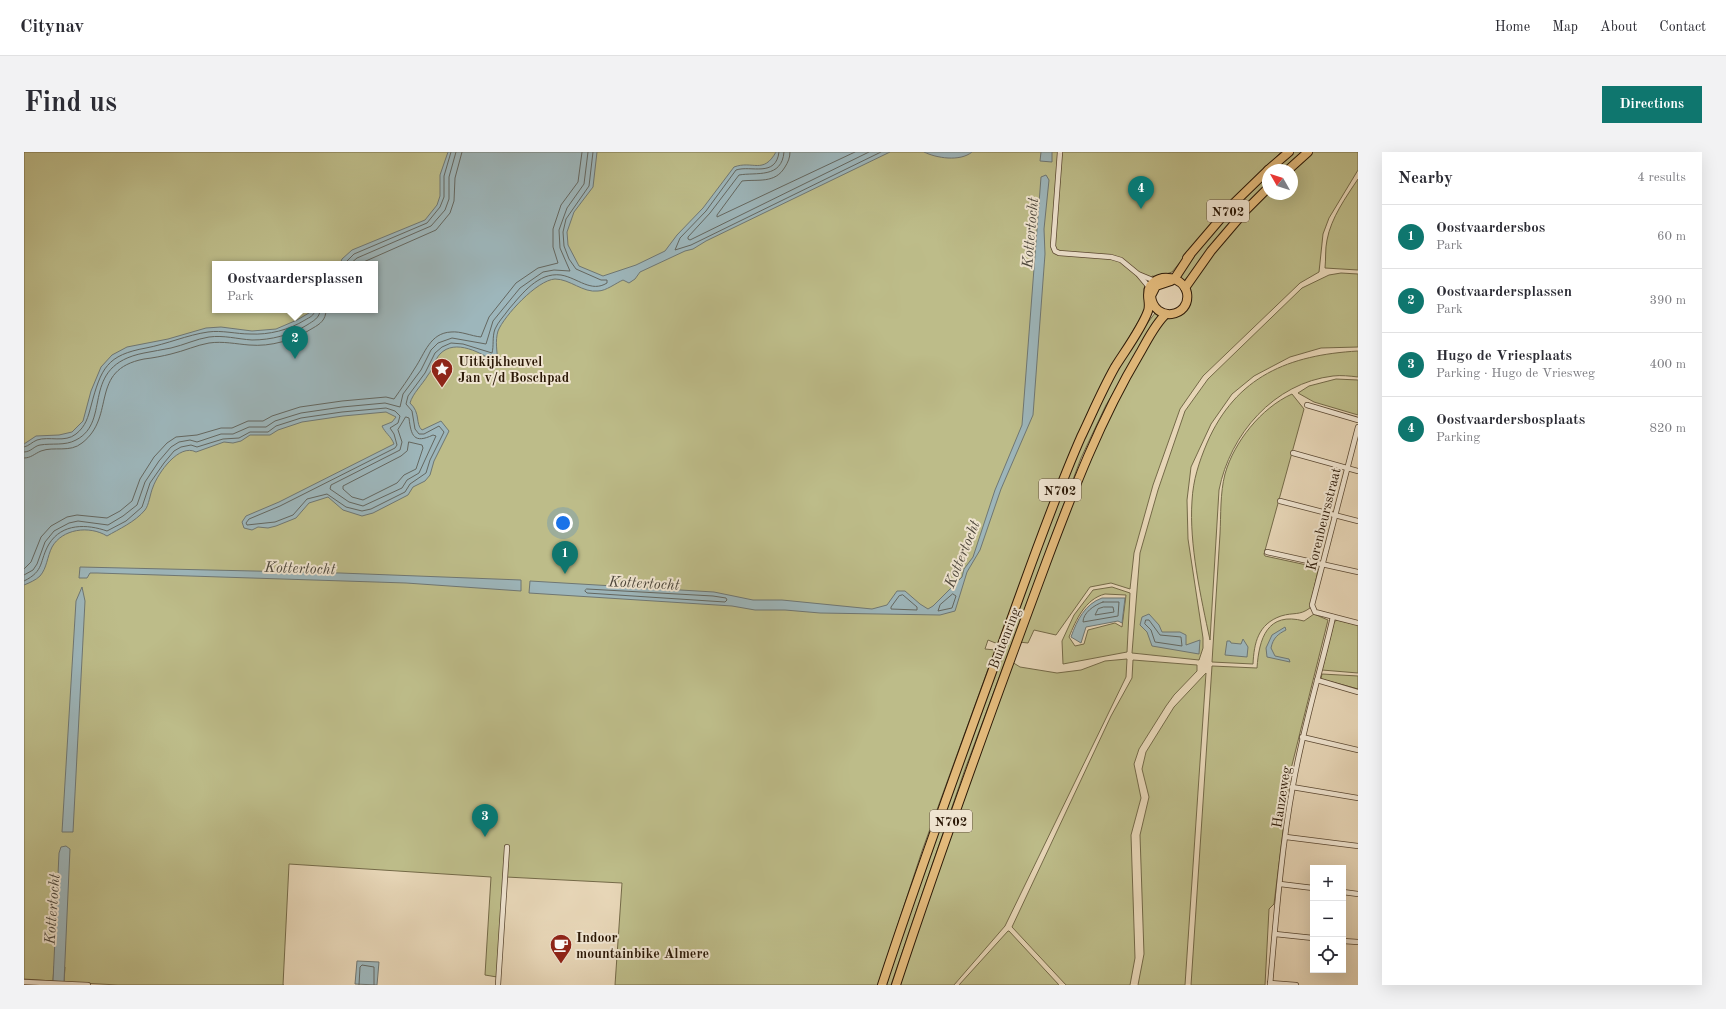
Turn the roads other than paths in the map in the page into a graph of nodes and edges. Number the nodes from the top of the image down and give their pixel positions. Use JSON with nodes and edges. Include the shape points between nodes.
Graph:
{"nodes":[{"id":1,"x":1060,"y":152,"type":"edge"},
{"id":2,"x":1289,"y":152,"type":"edge"},
{"id":3,"x":1308,"y":152,"type":"edge"},
{"id":4,"x":1275,"y":164,"type":"edge"},
{"id":5,"x":1295,"y":164,"type":"edge"},
{"id":6,"x":1262,"y":176,"type":"edge"},
{"id":7,"x":1262,"y":194,"type":"edge"},
{"id":8,"x":1138,"y":274,"type":"junction"},
{"id":9,"x":1171,"y":278,"type":"junction"},
{"id":10,"x":1152,"y":287,"type":"junction"},
{"id":11,"x":1186,"y":288,"type":"junction"},
{"id":12,"x":1151,"y":304,"type":"junction"},
{"id":13,"x":1166,"y":314,"type":"junction"},
{"id":14,"x":1307,"y":405,"type":"dead end"},
{"id":15,"x":1358,"y":420,"type":"edge"},
{"id":16,"x":1358,"y":427,"type":"edge"},
{"id":17,"x":1294,"y":453,"type":"dead end"},
{"id":18,"x":1348,"y":468,"type":"junction"},
{"id":19,"x":1358,"y":471,"type":"edge"},
{"id":20,"x":1280,"y":501,"type":"dead end"},
{"id":21,"x":1336,"y":516,"type":"junction"},
{"id":22,"x":1358,"y":521,"type":"edge"},
{"id":23,"x":1267,"y":552,"type":"dead end"},
{"id":24,"x":1324,"y":564,"type":"junction"},
{"id":25,"x":1358,"y":572,"type":"edge"},
{"id":26,"x":1333,"y":617,"type":"junction"},
{"id":27,"x":1358,"y":623,"type":"edge"},
{"id":28,"x":1317,"y":680,"type":"junction"},
{"id":29,"x":1358,"y":692,"type":"edge"},
{"id":30,"x":1302,"y":737,"type":"junction"},
{"id":31,"x":1358,"y":750,"type":"edge"},
{"id":32,"x":1292,"y":787,"type":"junction"},
{"id":33,"x":1358,"y":798,"type":"edge"},
{"id":34,"x":1286,"y":836,"type":"junction"},
{"id":35,"x":1358,"y":846,"type":"edge"},
{"id":36,"x":507,"y":847,"type":"dead end"},
{"id":37,"x":1280,"y":884,"type":"junction"},
{"id":38,"x":1310,"y":888,"type":"edge"},
{"id":39,"x":1346,"y":892,"type":"edge"},
{"id":40,"x":1358,"y":894,"type":"edge"},
{"id":41,"x":1275,"y":934,"type":"junction"},
{"id":42,"x":1310,"y":938,"type":"edge"},
{"id":43,"x":1346,"y":941,"type":"edge"},
{"id":44,"x":1358,"y":942,"type":"edge"},
{"id":45,"x":24,"y":982,"type":"edge"},
{"id":46,"x":1270,"y":984,"type":"edge"},
{"id":47,"x":88,"y":985,"type":"edge"},
{"id":48,"x":498,"y":985,"type":"edge"},
{"id":49,"x":882,"y":985,"type":"edge"},
{"id":50,"x":896,"y":985,"type":"edge"},
{"id":51,"x":1296,"y":985,"type":"edge"}],
"edges":[{"from":1,"to":8,"type":"street","via":[[1053,249],[1059,254],[1111,257],[1121,260]]},
{"from":2,"to":4,"type":"highway","number":"N702"},
{"from":3,"to":5,"type":"highway"},
{"from":6,"to":9,"type":"highway","number":"N702","via":[[1234,204]]},
{"from":7,"to":11,"type":"highway","number":"N702","via":[[1211,250]]},
{"from":8,"to":10,"type":"street"},
{"from":8,"to":10,"type":"street"},
{"from":9,"to":10,"type":"highway"},
{"from":9,"to":10,"type":"highway"},
{"from":9,"to":11,"type":"highway"},
{"from":10,"to":12,"type":"highway","number":"N702","via":[[1147,293]]},
{"from":11,"to":13,"type":"highway","number":"N702","via":[[1188,297],[1185,306],[1175,314]]},
{"from":12,"to":13,"type":"highway"},
{"from":12,"to":49,"type":"highway","name":"Buitenring","number":"N702","via":[[1151,312],[1132,338],[1091,415],[1042,538],[934,829]]},
{"from":13,"to":50,"type":"highway","name":"Buitenring","number":"N702","via":[[1132,366],[1085,460],[967,777]]},
{"from":14,"to":15,"type":"street"},
{"from":16,"to":18,"type":"street","name":"Korenbeursstraat"},
{"from":17,"to":18,"type":"street"},
{"from":18,"to":19,"type":"street"},
{"from":18,"to":21,"type":"street","name":"Korenbeursstraat"},
{"from":20,"to":21,"type":"street"},
{"from":21,"to":22,"type":"street"},
{"from":21,"to":24,"type":"street","name":"Korenbeursstraat"},
{"from":23,"to":24,"type":"street"},
{"from":24,"to":25,"type":"street"},
{"from":24,"to":26,"type":"street","name":"Korenbeursstraat","via":[[1312,605],[1315,612]]},
{"from":26,"to":27,"type":"street"},
{"from":26,"to":28,"type":"street","name":"Hanzeweg"},
{"from":28,"to":29,"type":"street"},
{"from":28,"to":30,"type":"street","name":"Hanzeweg"},
{"from":30,"to":31,"type":"street"},
{"from":30,"to":32,"type":"street","name":"Hanzeweg"},
{"from":32,"to":33,"type":"street"},
{"from":32,"to":34,"type":"street","name":"Hanzeweg"},
{"from":34,"to":35,"type":"street"},
{"from":34,"to":37,"type":"street","name":"Hanzeweg"},
{"from":36,"to":48,"type":"street"},
{"from":37,"to":38,"type":"street"},
{"from":37,"to":41,"type":"street","name":"Hanzeweg"},
{"from":39,"to":40,"type":"street"},
{"from":41,"to":42,"type":"street"},
{"from":41,"to":46,"type":"street","name":"Hanzeweg"},
{"from":43,"to":44,"type":"street"},
{"from":45,"to":47,"type":"street"},
{"from":46,"to":51,"type":"street"}]}
